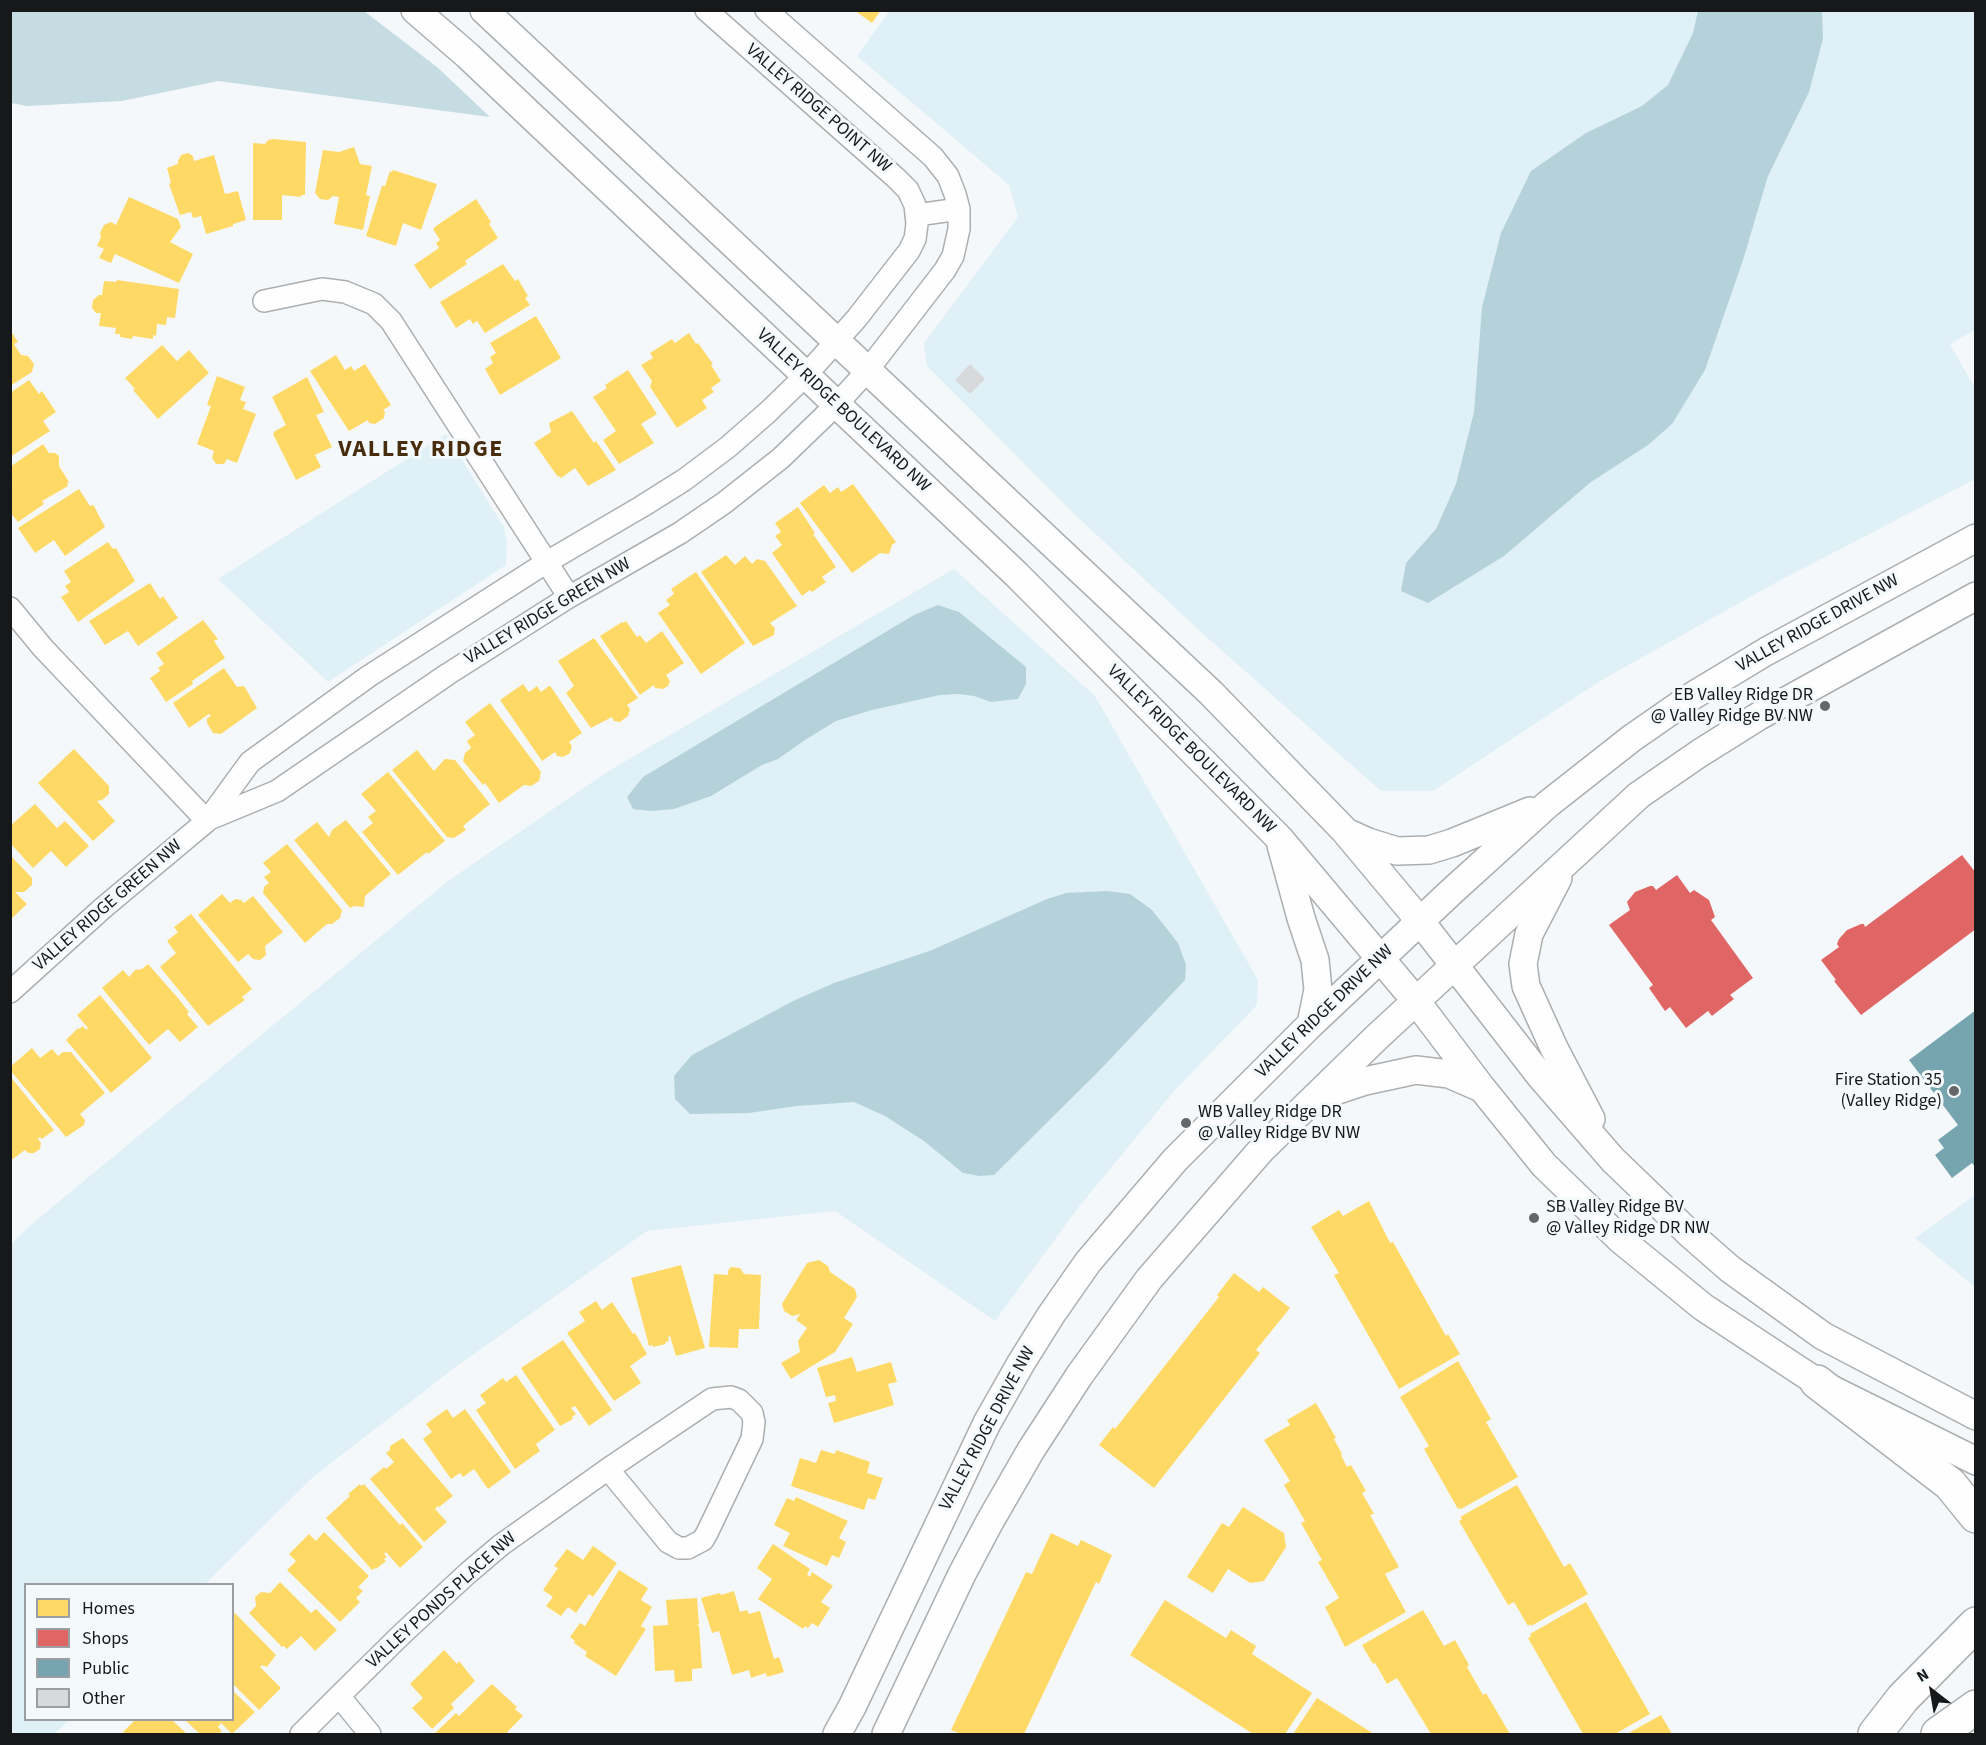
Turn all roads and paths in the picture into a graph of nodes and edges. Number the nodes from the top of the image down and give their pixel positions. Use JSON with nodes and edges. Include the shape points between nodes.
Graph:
{"nodes":[{"id":1,"x":415,"y":10,"type":"edge"},
{"id":2,"x":484,"y":10,"type":"edge"},
{"id":3,"x":706,"y":10,"type":"edge"},
{"id":4,"x":766,"y":10,"type":"edge"},
{"id":5,"x":959,"y":209,"type":"junction"},
{"id":6,"x":916,"y":215,"type":"junction"},
{"id":7,"x":264,"y":301,"type":"dead end"},
{"id":8,"x":836,"y":342,"type":"junction"},
{"id":9,"x":867,"y":371,"type":"junction"},
{"id":10,"x":806,"y":375,"type":"junction"},
{"id":11,"x":837,"y":404,"type":"junction"},
{"id":12,"x":1976,"y":538,"type":"edge"},
{"id":13,"x":547,"y":562,"type":"junction"},
{"id":14,"x":1976,"y":596,"type":"edge"},
{"id":15,"x":569,"y":597,"type":"junction"},
{"id":16,"x":10,"y":608,"type":"edge"},
{"id":17,"x":1548,"y":804,"type":"junction"},
{"id":18,"x":207,"y":821,"type":"junction"},
{"id":19,"x":1344,"y":830,"type":"junction"},
{"id":20,"x":1279,"y":838,"type":"junction"},
{"id":21,"x":1568,"y":859,"type":"junction"},
{"id":22,"x":1420,"y":921,"type":"junction"},
{"id":23,"x":1380,"y":958,"type":"junction"},
{"id":24,"x":1454,"y":966,"type":"junction"},
{"id":25,"x":10,"y":992,"type":"edge"},
{"id":26,"x":1416,"y":1001,"type":"junction"},
{"id":27,"x":1311,"y":1024,"type":"junction"},
{"id":28,"x":1481,"y":1087,"type":"junction"},
{"id":29,"x":1313,"y":1099,"type":"junction"},
{"id":30,"x":1613,"y":1160,"type":"junction"},
{"id":31,"x":1817,"y":1382,"type":"junction"},
{"id":32,"x":1976,"y":1416,"type":"edge"},
{"id":33,"x":1976,"y":1461,"type":"edge"},
{"id":34,"x":608,"y":1469,"type":"junction"},
{"id":35,"x":1976,"y":1516,"type":"edge"},
{"id":36,"x":1976,"y":1624,"type":"edge"},
{"id":37,"x":1976,"y":1645,"type":"edge"},
{"id":38,"x":1938,"y":1662,"type":"junction"},
{"id":39,"x":339,"y":1696,"type":"junction"},
{"id":40,"x":1976,"y":1707,"type":"edge"},
{"id":41,"x":301,"y":1734,"type":"edge"},
{"id":42,"x":369,"y":1734,"type":"edge"},
{"id":43,"x":837,"y":1734,"type":"edge"},
{"id":44,"x":886,"y":1734,"type":"edge"},
{"id":45,"x":1875,"y":1734,"type":"edge"},
{"id":46,"x":1938,"y":1734,"type":"edge"}],
"edges":[{"from":1,"to":10,"type":"street","name":"VALLEY RIDGE BOULEVARD NW"},
{"from":2,"to":8,"type":"street"},
{"from":3,"to":6,"type":"street","name":"VALLEY RIDGE POINT NW","via":[[896,178],[908,190]]},
{"from":4,"to":5,"type":"street","via":[[933,158],[948,176]]},
{"from":5,"to":6,"type":"street"},
{"from":5,"to":9,"type":"street","via":[[953,256]]},
{"from":6,"to":8,"type":"street","name":"VALLEY RIDGE POINT NW","via":[[915,239],[909,251]]},
{"from":7,"to":13,"type":"street","via":[[322,289],[345,292],[374,304],[391,321]]},
{"from":8,"to":9,"type":"street"},
{"from":8,"to":10,"type":"street","name":"VALLEY RIDGE GREEN NW"},
{"from":9,"to":11,"type":"street","name":"VALLEY RIDGE GREEN NW"},
{"from":9,"to":19,"type":"street","via":[[1211,693]]},
{"from":10,"to":11,"type":"street","name":"VALLEY RIDGE BOULEVARD NW"},
{"from":10,"to":13,"type":"street","name":"VALLEY RIDGE GREEN NW","via":[[736,440],[684,480]]},
{"from":11,"to":15,"type":"street","name":"VALLEY RIDGE GREEN NW","via":[[781,458],[724,503]]},
{"from":11,"to":20,"type":"street","name":"VALLEY RIDGE BOULEVARD NW","via":[[1016,574]]},
{"from":12,"to":17,"type":"street","name":"VALLEY RIDGE DRIVE NW","via":[[1734,670],[1648,726]]},
{"from":13,"to":15,"type":"street"},
{"from":13,"to":18,"type":"street","name":"VALLEY RIDGE GREEN NW","via":[[369,675],[249,762]]},
{"from":14,"to":21,"type":"street","via":[[1700,753],[1639,795]]},
{"from":15,"to":18,"type":"street","name":"VALLEY RIDGE GREEN NW","via":[[276,791]]},
{"from":16,"to":18,"type":"street"},
{"from":17,"to":19,"type":"street","via":[[1429,850],[1397,851]]},
{"from":17,"to":22,"type":"street","name":"VALLEY RIDGE DRIVE NW"},
{"from":18,"to":25,"type":"street","name":"VALLEY RIDGE GREEN NW"},
{"from":19,"to":22,"type":"street"},
{"from":20,"to":23,"type":"street","name":"VALLEY RIDGE BOULEVARD NW"},
{"from":20,"to":27,"type":"street","via":[[1315,960],[1318,990]]},
{"from":21,"to":24,"type":"street"},
{"from":21,"to":30,"type":"street","via":[[1529,934],[1523,964],[1526,986]]},
{"from":22,"to":23,"type":"street","name":"VALLEY RIDGE DRIVE NW"},
{"from":22,"to":24,"type":"street"},
{"from":23,"to":26,"type":"street","name":"VALLEY RIDGE BOULEVARD NW"},
{"from":23,"to":27,"type":"street","name":"VALLEY RIDGE DRIVE NW"},
{"from":24,"to":26,"type":"street"},
{"from":24,"to":30,"type":"street","via":[[1540,1077]]},
{"from":26,"to":28,"type":"street","name":"VALLEY RIDGE BOULEVARD NW"},
{"from":26,"to":29,"type":"street"},
{"from":27,"to":43,"type":"street","name":"VALLEY RIDGE DRIVE NW","via":[[1174,1160],[1088,1262],[1050,1315],[987,1423]]},
{"from":28,"to":29,"type":"street","via":[[1449,1074],[1416,1070],[1365,1081]]},
{"from":28,"to":31,"type":"street","name":"VALLEY RIDGE BOULEVARD NW","via":[[1544,1165],[1621,1240],[1703,1306]]},
{"from":29,"to":44,"type":"street","via":[[1262,1149],[1179,1243],[1079,1376],[989,1523]]},
{"from":30,"to":32,"type":"street","via":[[1730,1269],[1823,1336]]},
{"from":31,"to":33,"type":"street","name":"VALLEY RIDGE BOULEVARD NW"},
{"from":31,"to":35,"type":"highway","via":[[1950,1484]]},
{"from":34,"to":34,"type":"street","name":"VALLEY PONDS PLACE NW","via":[[668,1542],[679,1548],[696,1545],[707,1533],[752,1439],[752,1413],[740,1400],[712,1399]]},
{"from":34,"to":39,"type":"street","name":"VALLEY PONDS PLACE NW","via":[[501,1545]]},
{"from":36,"to":38,"type":"highway"},
{"from":37,"to":38,"type":"highway"},
{"from":38,"to":45,"type":"highway"},
{"from":39,"to":41,"type":"street","name":"VALLEY PONDS PLACE NW"},
{"from":39,"to":42,"type":"street"},
{"from":40,"to":46,"type":"highway"}]}
